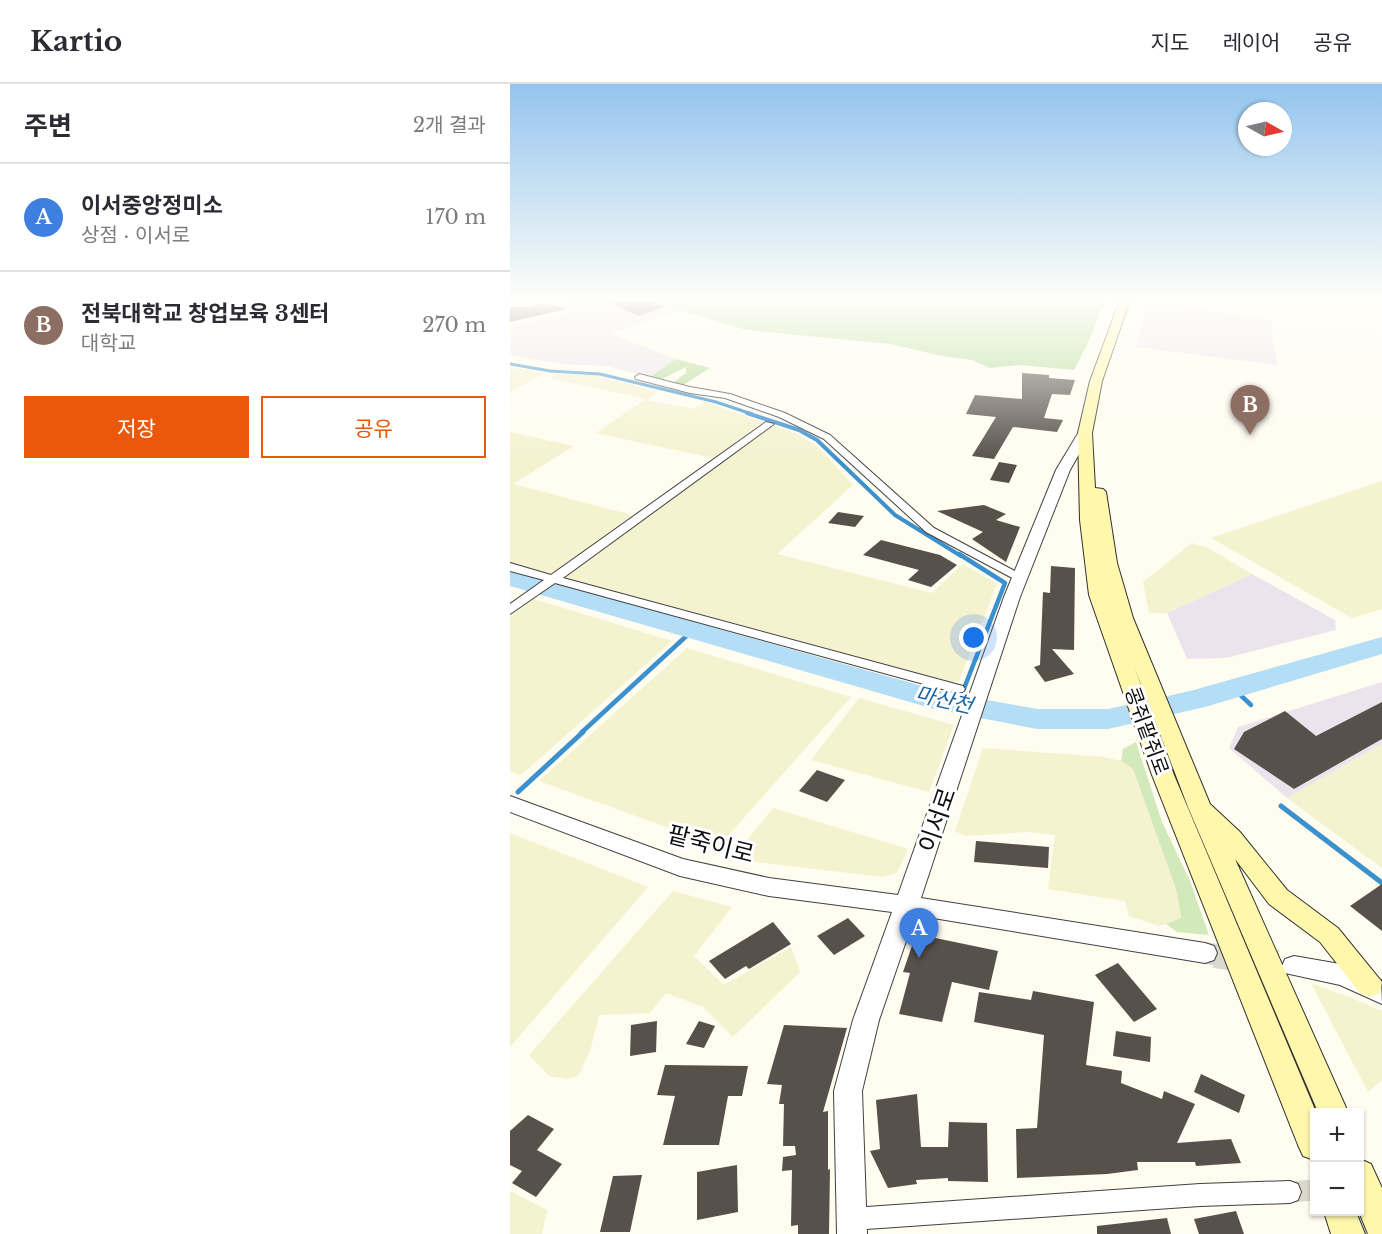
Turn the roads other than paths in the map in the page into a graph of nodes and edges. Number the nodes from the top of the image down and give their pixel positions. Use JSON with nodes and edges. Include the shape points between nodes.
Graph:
{"nodes":[{"id":1,"x":1106,"y":354,"type":"edge"},
{"id":2,"x":1119,"y":354,"type":"edge"},
{"id":3,"x":639,"y":377,"type":"dead end"},
{"id":4,"x":769,"y":424,"type":"dead end"},
{"id":5,"x":1085,"y":433,"type":"junction"},
{"id":6,"x":510,"y":567,"type":"edge"},
{"id":7,"x":1020,"y":577,"type":"junction"},
{"id":8,"x":549,"y":582,"type":"junction"},
{"id":9,"x":510,"y":610,"type":"edge"},
{"id":10,"x":1141,"y":685,"type":"junction"},
{"id":11,"x":958,"y":689,"type":"dead end"},
{"id":12,"x":1160,"y":736,"type":"junction"},
{"id":13,"x":510,"y":804,"type":"edge"},
{"id":14,"x":1200,"y":807,"type":"junction"},
{"id":15,"x":907,"y":906,"type":"junction"},
{"id":16,"x":1204,"y":953,"type":"tunnel mouth"},
{"id":17,"x":1294,"y":966,"type":"tunnel mouth"},
{"id":18,"x":1376,"y":989,"type":"edge"},
{"id":19,"x":1331,"y":1108,"type":"edge"},
{"id":20,"x":1310,"y":1134,"type":"edge"},
{"id":21,"x":1364,"y":1186,"type":"edge"},
{"id":22,"x":1290,"y":1192,"type":"tunnel mouth"},
{"id":23,"x":1341,"y":1216,"type":"edge"},
{"id":24,"x":852,"y":1227,"type":"edge"},
{"id":25,"x":1382,"y":1227,"type":"edge"},
{"id":26,"x":1348,"y":1234,"type":"edge"}],
"edges":[{"from":1,"to":5,"type":"main road","name":"콩쥐팥쥐로"},
{"from":2,"to":10,"type":"main road","name":"콩쥐팥쥐로","via":[[1104,397],[1098,435],[1098,494],[1108,563]]},
{"from":3,"to":7,"type":"street","via":[[728,396],[782,415],[827,437],[930,530]]},
{"from":4,"to":8,"type":"street"},
{"from":5,"to":7,"type":"street","name":"이서로","via":[[1064,470]]},
{"from":5,"to":10,"type":"main road","name":"콩쥐팥쥐로","via":[[1088,520],[1098,595]]},
{"from":6,"to":8,"type":"street"},
{"from":7,"to":15,"type":"street","name":"이서로"},
{"from":8,"to":9,"type":"street"},
{"from":8,"to":11,"type":"street"},
{"from":10,"to":12,"type":"main road","name":"콩쥐팥쥐로"},
{"from":12,"to":14,"type":"main road","name":"콩쥐팥쥐로"},
{"from":12,"to":20,"type":"main road","name":"콩쥐팥쥐로"},
{"from":13,"to":15,"type":"street","name":"팥죽이로","via":[[680,867],[769,886]]},
{"from":14,"to":18,"type":"main road","via":[[1220,823],[1278,897],[1329,935]]},
{"from":14,"to":19,"type":"main road","name":"콩쥐팥쥐로"},
{"from":15,"to":16,"type":"street","name":"팥죽이로"},
{"from":15,"to":24,"type":"street","name":"이서로","via":[[866,1020],[848,1091]]},
{"from":17,"to":18,"type":"street","via":[[1328,971]]},
{"from":21,"to":25,"type":"main road"},
{"from":22,"to":24,"type":"street","name":"이서로","via":[[1200,1195]]},
{"from":23,"to":26,"type":"main road"}]}
